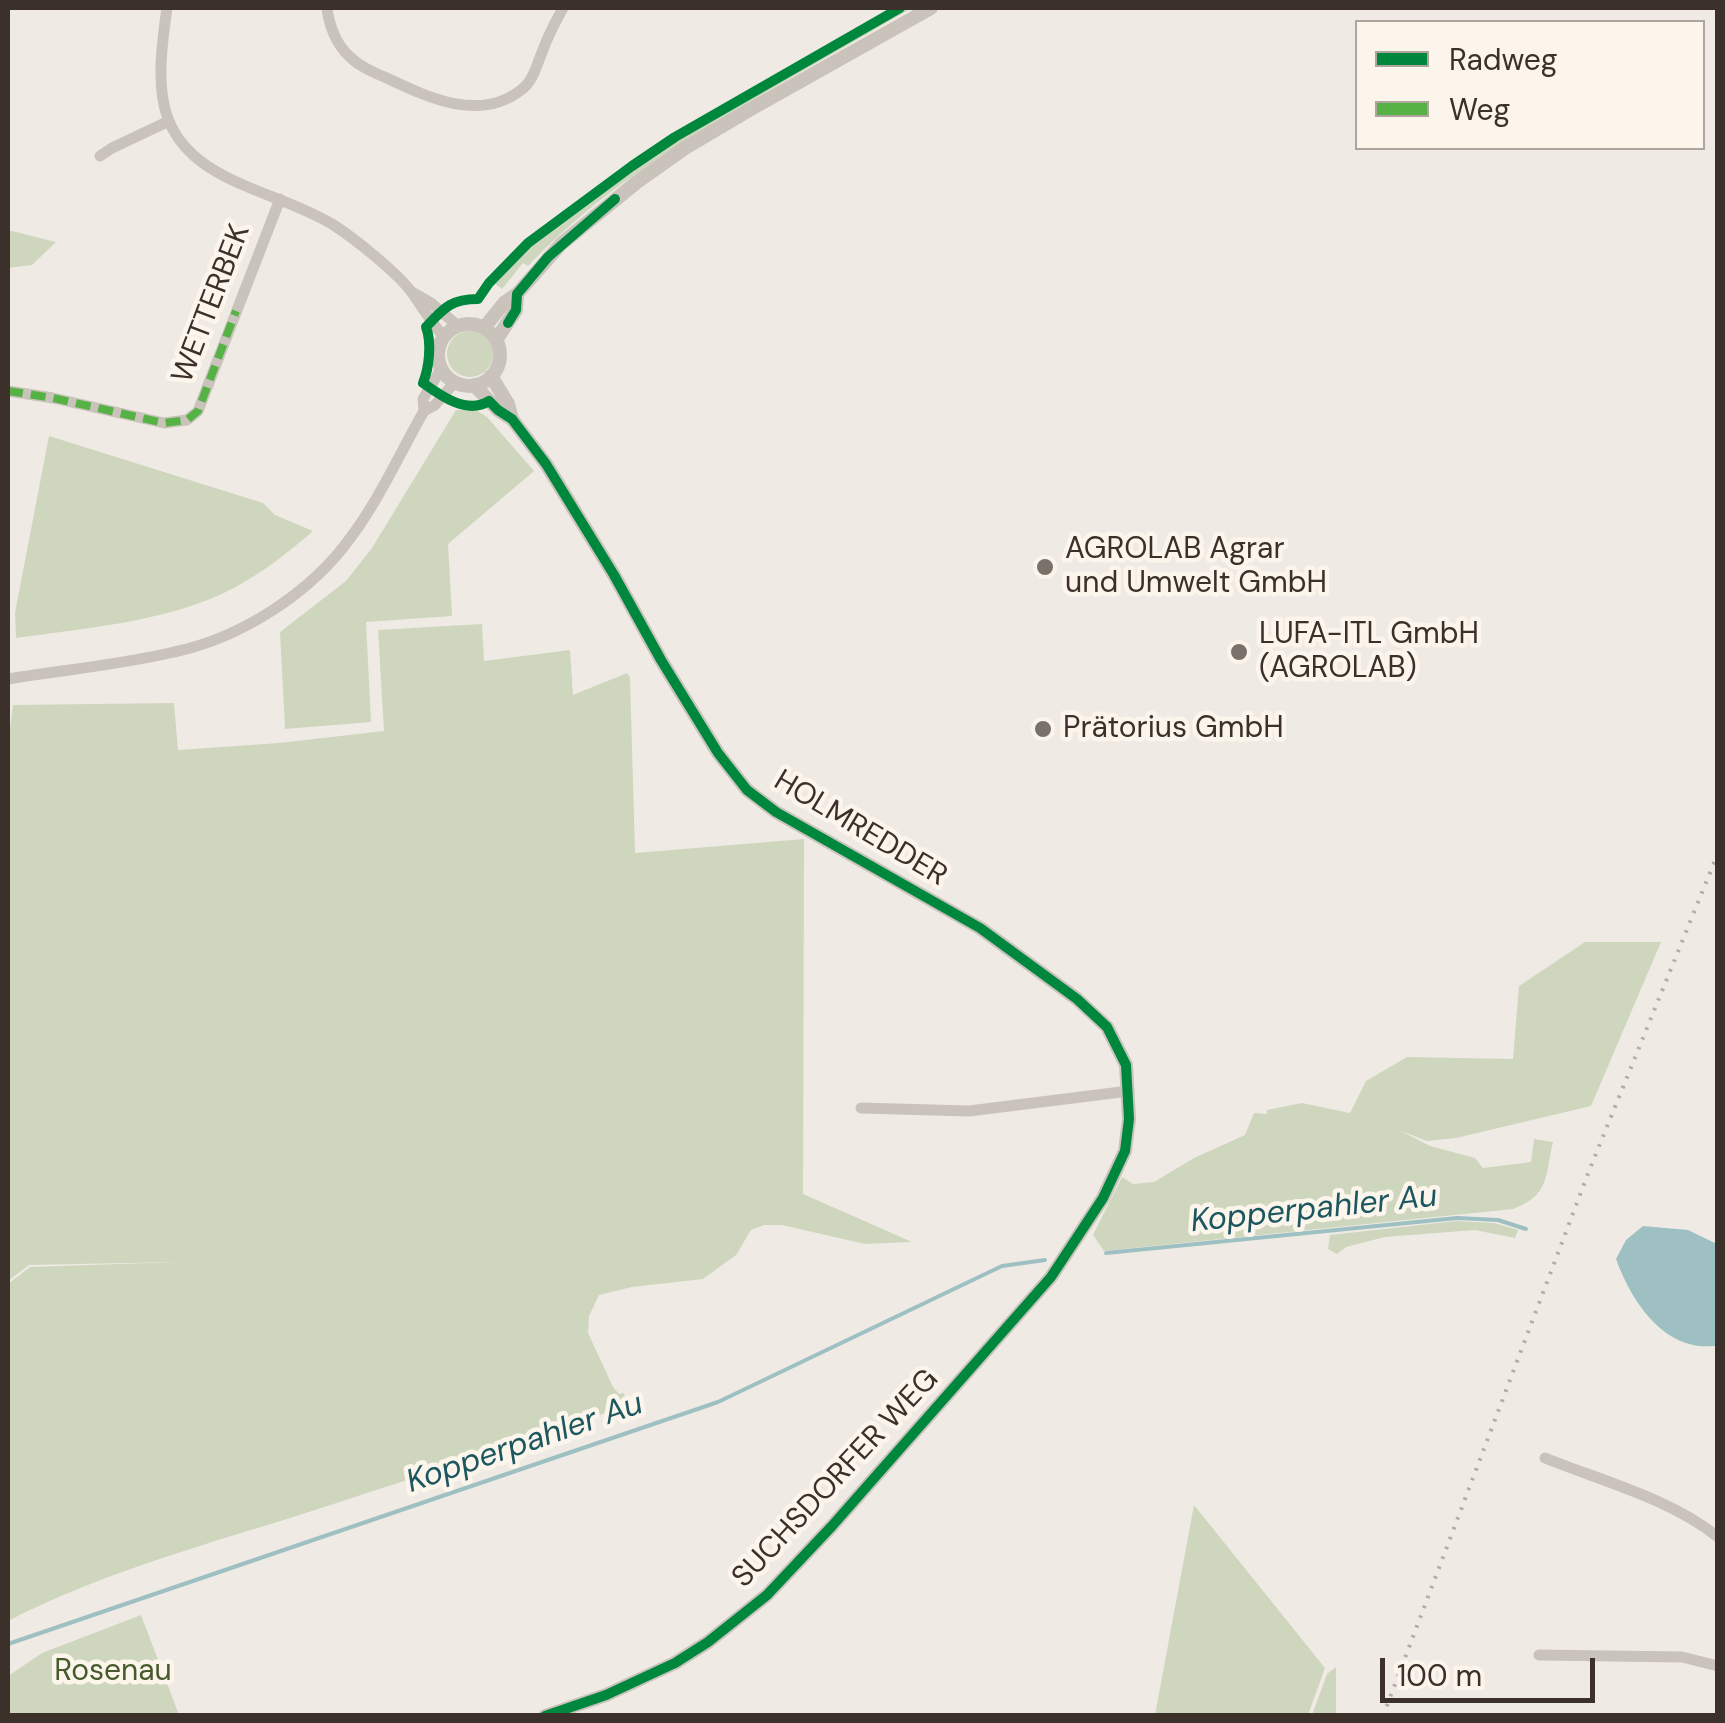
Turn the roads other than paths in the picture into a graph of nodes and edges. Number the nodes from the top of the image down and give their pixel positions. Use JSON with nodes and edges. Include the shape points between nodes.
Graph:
{"nodes":[{"id":1,"x":167,"y":8,"type":"edge"},
{"id":2,"x":327,"y":8,"type":"edge"},
{"id":3,"x":562,"y":8,"type":"edge"},
{"id":4,"x":931,"y":8,"type":"edge"},
{"id":5,"x":168,"y":122,"type":"junction"},
{"id":6,"x":100,"y":156,"type":"dead end"},
{"id":7,"x":280,"y":200,"type":"junction"},
{"id":8,"x":412,"y":292,"type":"junction"},
{"id":9,"x":517,"y":294,"type":"junction"},
{"id":10,"x":458,"y":326,"type":"junction"},
{"id":11,"x":484,"y":328,"type":"junction"},
{"id":12,"x":444,"y":338,"type":"junction"},
{"id":13,"x":496,"y":340,"type":"junction"},
{"id":14,"x":442,"y":369,"type":"junction"},
{"id":15,"x":492,"y":376,"type":"junction"},
{"id":16,"x":455,"y":382,"type":"junction"},
{"id":17,"x":474,"y":385,"type":"junction"},
{"id":18,"x":8,"y":391,"type":"edge"},
{"id":19,"x":424,"y":411,"type":"junction"},
{"id":20,"x":512,"y":419,"type":"junction"},
{"id":21,"x":8,"y":680,"type":"edge"},
{"id":22,"x":1129,"y":1091,"type":"junction"},
{"id":23,"x":860,"y":1108,"type":"dead end"},
{"id":24,"x":1070,"y":1250,"type":"joint"},
{"id":25,"x":1545,"y":1458,"type":"dead end"},
{"id":26,"x":1718,"y":1537,"type":"edge"},
{"id":27,"x":1539,"y":1656,"type":"dead end"},
{"id":28,"x":1718,"y":1666,"type":"edge"},
{"id":29,"x":545,"y":1716,"type":"edge"}],
"edges":[{"from":1,"to":5,"type":"street","via":[[160,67]]},
{"from":2,"to":3,"type":"street","via":[[348,56],[421,94],[464,106],[499,102],[521,90]]},
{"from":4,"to":9,"type":"street","via":[[658,167],[561,244]]},
{"from":5,"to":6,"type":"street"},
{"from":5,"to":7,"type":"street","via":[[205,165]]},
{"from":7,"to":8,"type":"street","via":[[336,227]]},
{"from":7,"to":18,"type":"street","name":"WETTERBEK","via":[[198,410],[187,420],[164,423]]},
{"from":8,"to":10,"type":"street"},
{"from":8,"to":12,"type":"street"},
{"from":9,"to":11,"type":"street"},
{"from":9,"to":13,"type":"street","via":[[516,310]]},
{"from":10,"to":11,"type":"street"},
{"from":10,"to":12,"type":"street"},
{"from":11,"to":13,"type":"street"},
{"from":12,"to":14,"type":"street","via":[[438,353]]},
{"from":13,"to":15,"type":"street","via":[[500,358]]},
{"from":14,"to":16,"type":"street"},
{"from":14,"to":19,"type":"street","via":[[423,399]]},
{"from":15,"to":17,"type":"street"},
{"from":15,"to":20,"type":"street","name":"HOLMREDDER"},
{"from":16,"to":17,"type":"street"},
{"from":16,"to":19,"type":"street"},
{"from":17,"to":20,"type":"street","name":"HOLMREDDER"},
{"from":19,"to":21,"type":"street","via":[[349,540],[259,618],[176,652]]},
{"from":20,"to":22,"type":"street","name":"HOLMREDDER","via":[[747,790],[980,928],[1076,999],[1113,1036]]},
{"from":22,"to":23,"type":"street","via":[[969,1111]]},
{"from":22,"to":24,"type":"street","name":"HOLMREDDER","via":[[1124,1151]]},
{"from":24,"to":29,"type":"street","name":"SUCHSDORFER WEG","via":[[1025,1309],[768,1595],[675,1662]]},
{"from":25,"to":26,"type":"street","via":[[1650,1499]]},
{"from":27,"to":28,"type":"street","via":[[1682,1657]]}]}
